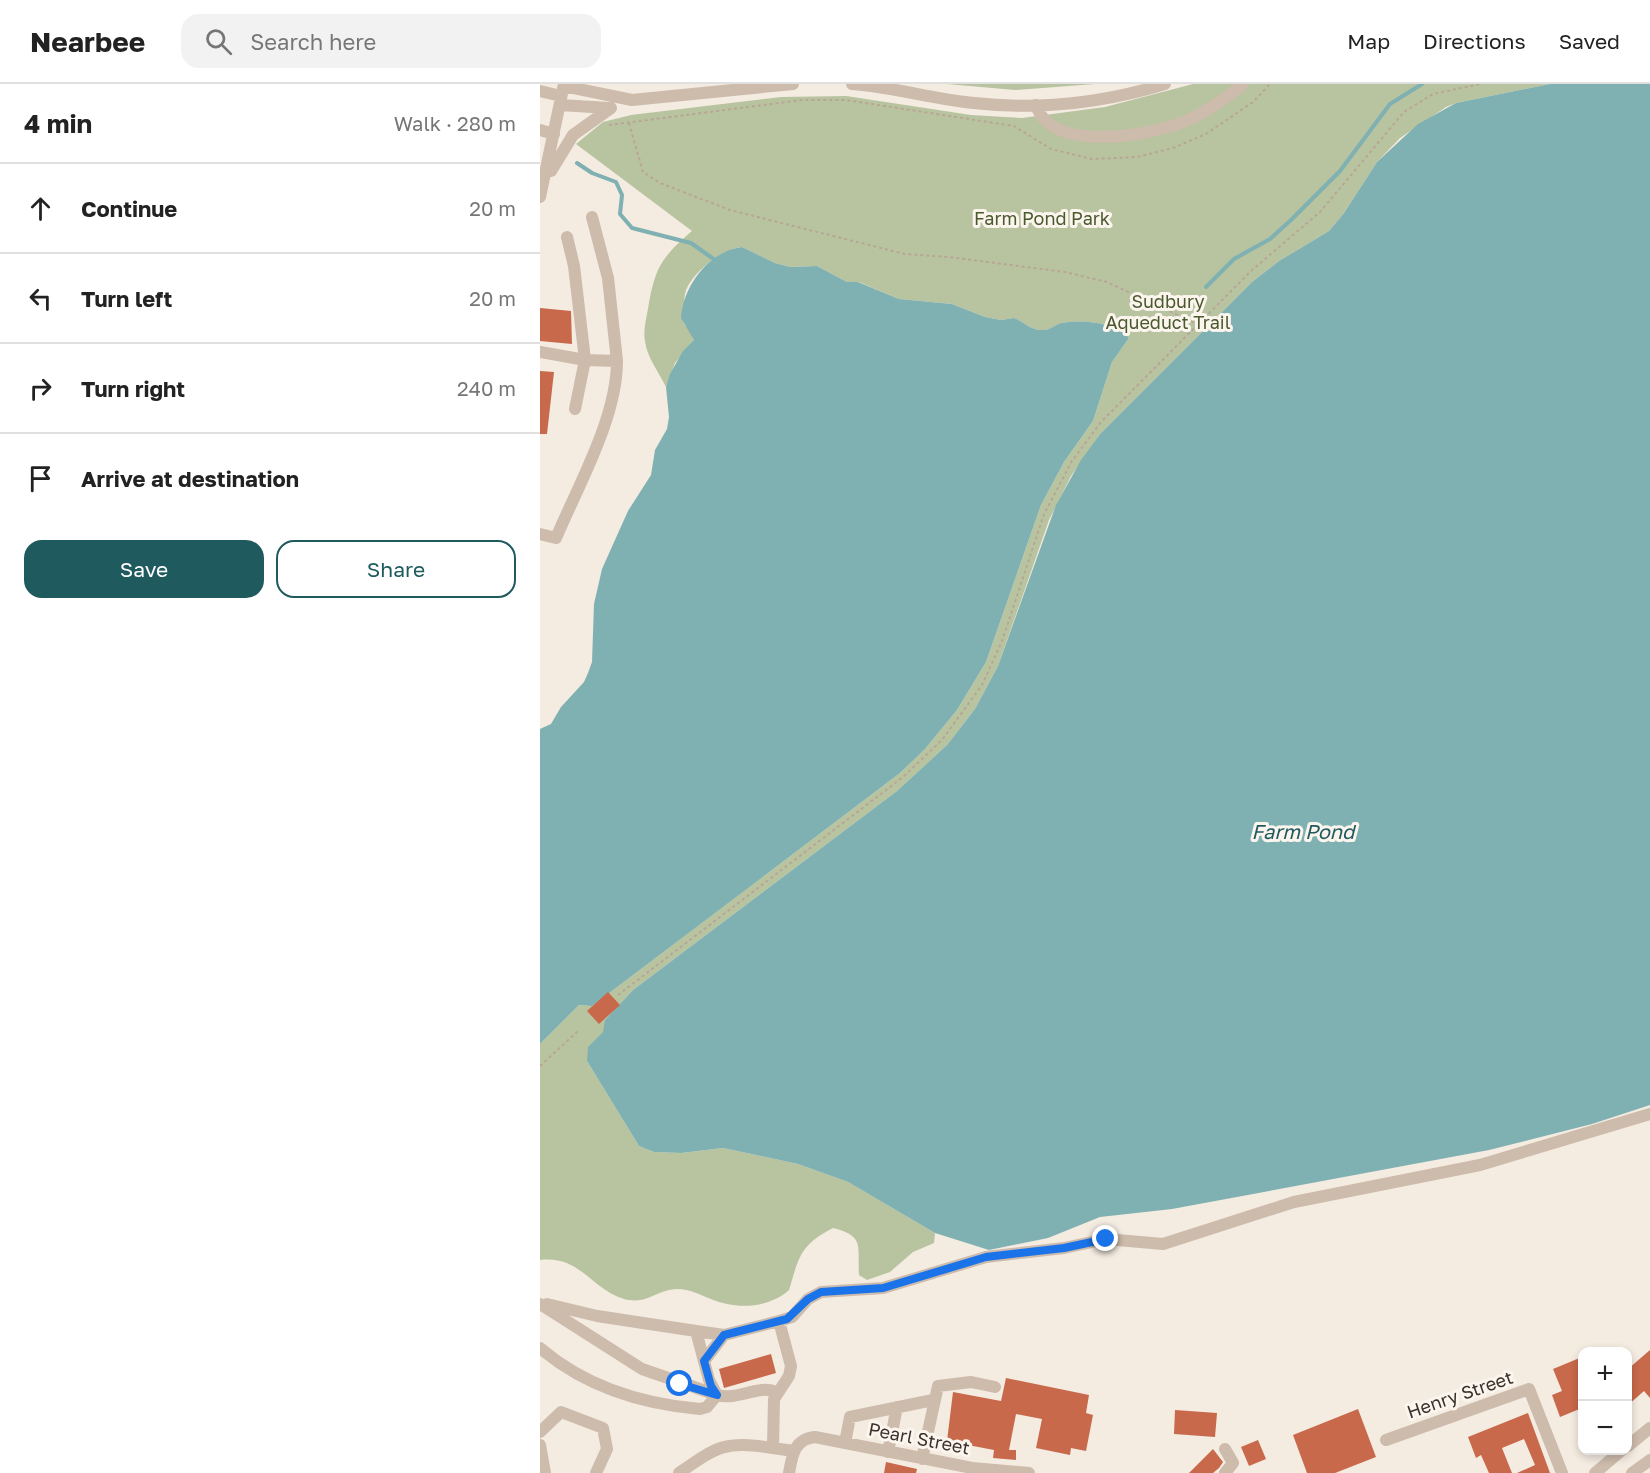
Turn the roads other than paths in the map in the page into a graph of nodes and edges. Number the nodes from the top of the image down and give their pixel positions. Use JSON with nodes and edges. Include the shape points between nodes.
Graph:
{"nodes":[{"id":1,"x":592,"y":84,"type":"edge"},
{"id":2,"x":780,"y":84,"type":"edge"},
{"id":3,"x":793,"y":84,"type":"edge"},
{"id":4,"x":852,"y":84,"type":"edge"},
{"id":5,"x":1165,"y":84,"type":"edge"},
{"id":6,"x":1243,"y":84,"type":"edge"},
{"id":7,"x":540,"y":91,"type":"edge"},
{"id":8,"x":562,"y":93,"type":"edge"},
{"id":9,"x":611,"y":102,"type":"junction"},
{"id":10,"x":1036,"y":105,"type":"junction"},
{"id":11,"x":540,"y":130,"type":"edge"},
{"id":12,"x":554,"y":134,"type":"junction"},
{"id":13,"x":544,"y":161,"type":"edge"},
{"id":14,"x":540,"y":196,"type":"edge"},
{"id":15,"x":592,"y":217,"type":"dead end"},
{"id":16,"x":567,"y":237,"type":"dead end"},
{"id":17,"x":540,"y":352,"type":"edge"},
{"id":18,"x":585,"y":360,"type":"junction"},
{"id":19,"x":617,"y":361,"type":"junction"},
{"id":20,"x":575,"y":409,"type":"dead end"},
{"id":21,"x":540,"y":534,"type":"edge"},
{"id":22,"x":1650,"y":1114,"type":"edge"},
{"id":23,"x":540,"y":1303,"type":"edge"},
{"id":24,"x":779,"y":1321,"type":"junction"},
{"id":25,"x":696,"y":1330,"type":"junction"},
{"id":26,"x":724,"y":1335,"type":"junction"},
{"id":27,"x":540,"y":1348,"type":"edge"},
{"id":28,"x":704,"y":1361,"type":"junction"},
{"id":29,"x":995,"y":1387,"type":"dead end"},
{"id":30,"x":777,"y":1392,"type":"junction"},
{"id":31,"x":717,"y":1395,"type":"junction"},
{"id":32,"x":933,"y":1400,"type":"junction"},
{"id":33,"x":897,"y":1407,"type":"junction"},
{"id":34,"x":1650,"y":1428,"type":"edge"},
{"id":35,"x":540,"y":1432,"type":"edge"},
{"id":36,"x":1386,"y":1440,"type":"dead end"},
{"id":37,"x":845,"y":1443,"type":"junction"},
{"id":38,"x":1632,"y":1443,"type":"edge"},
{"id":39,"x":540,"y":1445,"type":"edge"},
{"id":40,"x":773,"y":1448,"type":"junction"},
{"id":41,"x":1225,"y":1449,"type":"dead end"},
{"id":42,"x":794,"y":1451,"type":"junction"},
{"id":43,"x":888,"y":1452,"type":"junction"},
{"id":44,"x":1616,"y":1455,"type":"edge"},
{"id":45,"x":922,"y":1459,"type":"junction"},
{"id":46,"x":1650,"y":1460,"type":"edge"},
{"id":47,"x":988,"y":1472,"type":"edge"},
{"id":48,"x":545,"y":1473,"type":"edge"},
{"id":49,"x":596,"y":1473,"type":"edge"},
{"id":50,"x":679,"y":1473,"type":"edge"},
{"id":51,"x":789,"y":1473,"type":"edge"},
{"id":52,"x":1029,"y":1473,"type":"edge"},
{"id":53,"x":1225,"y":1473,"type":"edge"},
{"id":54,"x":1562,"y":1473,"type":"edge"},
{"id":55,"x":1595,"y":1473,"type":"edge"},
{"id":56,"x":1632,"y":1473,"type":"edge"}],
"edges":[{"from":1,"to":9,"type":"street"},
{"from":2,"to":3,"type":"street"},
{"from":2,"to":9,"type":"street"},
{"from":4,"to":10,"type":"street","via":[[972,103]]},
{"from":5,"to":10,"type":"street","via":[[1103,98]]},
{"from":6,"to":10,"type":"street","via":[[1188,120],[1118,137],[1078,135],[1057,129],[1041,117]]},
{"from":7,"to":8,"type":"street"},
{"from":8,"to":9,"type":"street"},
{"from":8,"to":9,"type":"street"},
{"from":8,"to":12,"type":"street"},
{"from":9,"to":14,"type":"street","via":[[573,135]]},
{"from":11,"to":12,"type":"street"},
{"from":12,"to":13,"type":"street"},
{"from":13,"to":14,"type":"street"},
{"from":15,"to":19,"type":"street","via":[[608,278]]},
{"from":16,"to":18,"type":"street"},
{"from":17,"to":18,"type":"street"},
{"from":18,"to":19,"type":"street"},
{"from":18,"to":20,"type":"street"},
{"from":19,"to":21,"type":"street","via":[[604,425],[556,538]]},
{"from":22,"to":24,"type":"street","via":[[1500,1160],[1294,1202],[1163,1244],[1106,1239],[986,1257],[883,1288],[821,1292],[808,1299],[792,1317]]},
{"from":23,"to":25,"type":"street","via":[[597,1316]]},
{"from":23,"to":31,"type":"street","via":[[642,1369]]},
{"from":24,"to":26,"type":"street"},
{"from":24,"to":30,"type":"street","via":[[791,1366]]},
{"from":25,"to":26,"type":"street"},
{"from":25,"to":28,"type":"street"},
{"from":26,"to":28,"type":"street"},
{"from":27,"to":31,"type":"street","via":[[585,1379],[628,1396],[700,1409]]},
{"from":28,"to":31,"type":"street"},
{"from":29,"to":32,"type":"street","via":[[971,1382],[938,1386]]},
{"from":30,"to":31,"type":"street","via":[[768,1389],[735,1397]]},
{"from":30,"to":40,"type":"street","via":[[773,1402]]},
{"from":32,"to":33,"type":"street"},
{"from":32,"to":45,"type":"street"},
{"from":33,"to":37,"type":"street","via":[[850,1417]]},
{"from":33,"to":43,"type":"street"},
{"from":34,"to":38,"type":"street"},
{"from":35,"to":49,"type":"street","via":[[561,1412],[603,1428],[607,1449]]},
{"from":36,"to":54,"type":"street","name":"Henry Street","via":[[1529,1389]]},
{"from":37,"to":42,"type":"street","name":"Pearl Street","via":[[815,1437],[803,1441]]},
{"from":37,"to":43,"type":"street","name":"Pearl Street"},
{"from":39,"to":48,"type":"street"},
{"from":40,"to":42,"type":"street"},
{"from":40,"to":50,"type":"street","via":[[730,1444]]},
{"from":41,"to":53,"type":"street","via":[[1233,1463]]},
{"from":42,"to":51,"type":"street"},
{"from":43,"to":45,"type":"street","name":"Pearl Street"},
{"from":44,"to":55,"type":"street"},
{"from":45,"to":47,"type":"street","name":"Pearl Street"},
{"from":46,"to":56,"type":"street"},
{"from":47,"to":52,"type":"street","name":"Pearl Street"}]}
